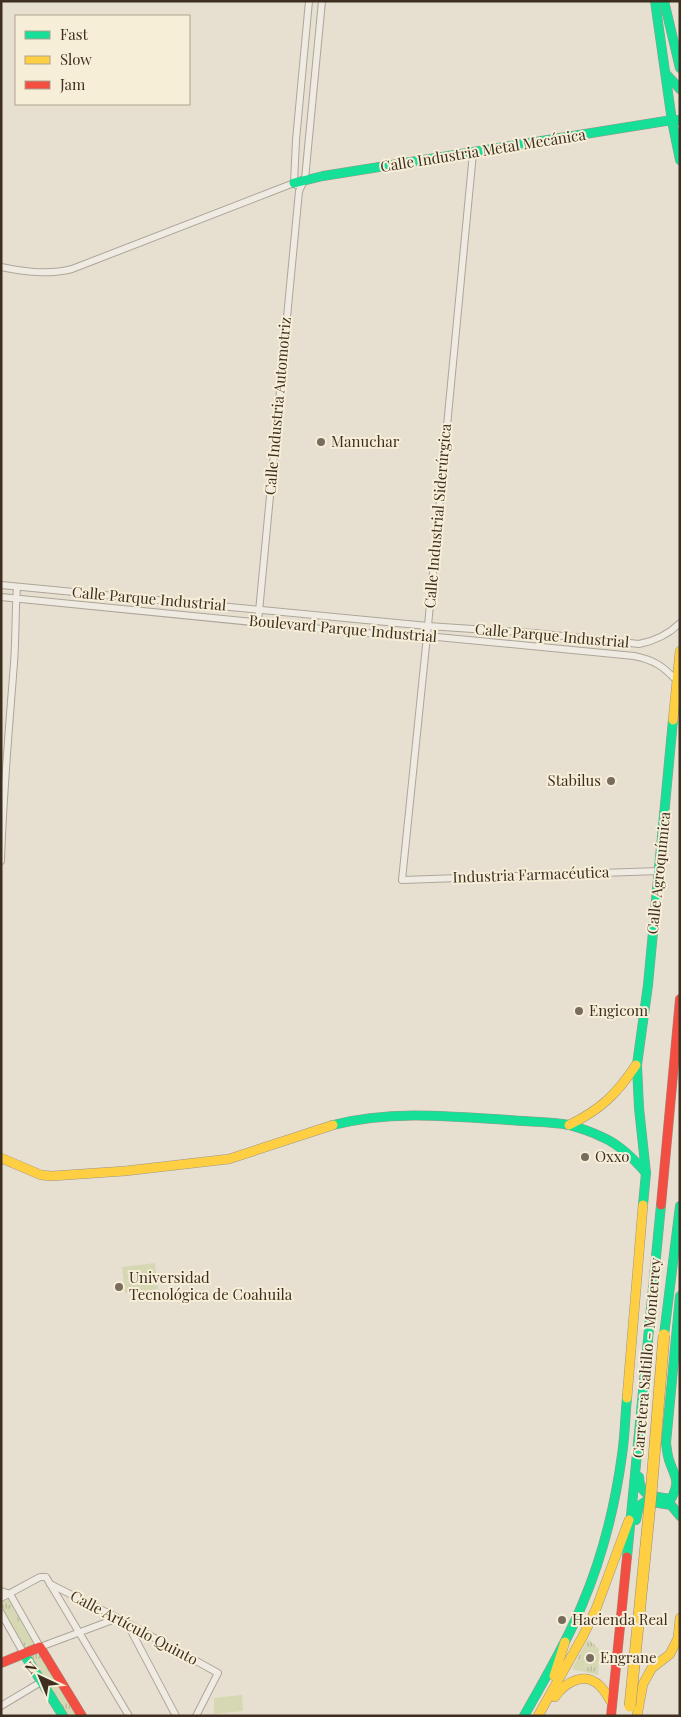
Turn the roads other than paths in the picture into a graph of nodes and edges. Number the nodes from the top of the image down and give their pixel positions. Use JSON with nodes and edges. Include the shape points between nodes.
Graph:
{"nodes":[{"id":1,"x":309,"y":1,"type":"edge"},
{"id":2,"x":322,"y":1,"type":"edge"},
{"id":3,"x":655,"y":1,"type":"edge"},
{"id":4,"x":664,"y":1,"type":"edge"},
{"id":5,"x":680,"y":68,"type":"edge"},
{"id":6,"x":664,"y":72,"type":"junction"},
{"id":7,"x":680,"y":89,"type":"edge"},
{"id":8,"x":676,"y":120,"type":"edge"},
{"id":9,"x":473,"y":153,"type":"junction"},
{"id":10,"x":680,"y":160,"type":"edge"},
{"id":11,"x":299,"y":184,"type":"junction"},
{"id":12,"x":1,"y":268,"type":"edge"},
{"id":13,"x":1,"y":585,"type":"edge"},
{"id":14,"x":17,"y":587,"type":"junction"},
{"id":15,"x":1,"y":597,"type":"edge"},
{"id":16,"x":16,"y":598,"type":"junction"},
{"id":17,"x":259,"y":610,"type":"junction"},
{"id":18,"x":258,"y":622,"type":"junction"},
{"id":19,"x":680,"y":623,"type":"edge"},
{"id":20,"x":428,"y":626,"type":"junction"},
{"id":21,"x":534,"y":633,"type":"junction"},
{"id":22,"x":427,"y":636,"type":"junction"},
{"id":23,"x":580,"y":638,"type":"junction"},
{"id":24,"x":625,"y":642,"type":"junction"},
{"id":25,"x":532,"y":646,"type":"junction"},
{"id":26,"x":578,"y":651,"type":"junction"},
{"id":27,"x":680,"y":651,"type":"edge"},
{"id":28,"x":624,"y":655,"type":"junction"},
{"id":29,"x":678,"y":684,"type":"edge"},
{"id":30,"x":677,"y":709,"type":"edge"},
{"id":31,"x":1,"y":861,"type":"edge"},
{"id":32,"x":659,"y":871,"type":"junction"},
{"id":33,"x":402,"y":880,"type":"joint"},
{"id":34,"x":680,"y":999,"type":"edge"},
{"id":35,"x":636,"y":1065,"type":"junction"},
{"id":36,"x":569,"y":1125,"type":"junction"},
{"id":37,"x":1,"y":1158,"type":"edge"},
{"id":38,"x":646,"y":1173,"type":"junction"},
{"id":39,"x":680,"y":1206,"type":"edge"},
{"id":40,"x":678,"y":1242,"type":"edge"},
{"id":41,"x":680,"y":1296,"type":"edge"},
{"id":42,"x":648,"y":1336,"type":"junction"},
{"id":43,"x":679,"y":1476,"type":"edge"},
{"id":44,"x":676,"y":1502,"type":"edge"},
{"id":45,"x":630,"y":1516,"type":"junction"},
{"id":46,"x":680,"y":1516,"type":"edge"},
{"id":47,"x":50,"y":1584,"type":"junction"},
{"id":48,"x":1,"y":1591,"type":"edge"},
{"id":49,"x":10,"y":1594,"type":"junction"},
{"id":50,"x":624,"y":1594,"type":"junction"},
{"id":51,"x":1,"y":1598,"type":"edge"},
{"id":52,"x":1,"y":1613,"type":"edge"},
{"id":53,"x":118,"y":1618,"type":"junction"},
{"id":54,"x":680,"y":1618,"type":"edge"},
{"id":55,"x":3,"y":1622,"type":"edge"},
{"id":56,"x":127,"y":1624,"type":"junction"},
{"id":57,"x":680,"y":1631,"type":"edge"},
{"id":58,"x":78,"y":1634,"type":"junction"},
{"id":59,"x":565,"y":1642,"type":"junction"},
{"id":60,"x":40,"y":1647,"type":"junction"},
{"id":61,"x":675,"y":1652,"type":"edge"},
{"id":62,"x":24,"y":1654,"type":"junction"},
{"id":63,"x":1,"y":1663,"type":"edge"},
{"id":64,"x":41,"y":1682,"type":"junction"},
{"id":65,"x":612,"y":1703,"type":"junction"},
{"id":66,"x":1,"y":1706,"type":"edge"},
{"id":67,"x":632,"y":1713,"type":"edge"},
{"id":68,"x":62,"y":1716,"type":"edge"},
{"id":69,"x":82,"y":1716,"type":"edge"},
{"id":70,"x":129,"y":1716,"type":"edge"},
{"id":71,"x":176,"y":1716,"type":"edge"},
{"id":72,"x":196,"y":1716,"type":"edge"},
{"id":73,"x":524,"y":1716,"type":"edge"},
{"id":74,"x":532,"y":1716,"type":"edge"},
{"id":75,"x":538,"y":1716,"type":"edge"},
{"id":76,"x":545,"y":1716,"type":"edge"},
{"id":77,"x":611,"y":1716,"type":"edge"}],
"edges":[{"from":1,"to":11,"type":"street","name":"Calle Industria Automotriz","via":[[296,140]]},
{"from":2,"to":11,"type":"street","name":"Calle Industria Automotriz"},
{"from":3,"to":6,"type":"main road"},
{"from":4,"to":5,"type":"main road"},
{"from":6,"to":7,"type":"main road"},
{"from":6,"to":8,"type":"main road"},
{"from":8,"to":9,"type":"main road","name":"Calle Industria Metal Mecánica"},
{"from":8,"to":10,"type":"main road"},
{"from":9,"to":11,"type":"main road","name":"Calle Industria Metal Mecánica"},
{"from":9,"to":20,"type":"street","name":"Calle Industrial Siderúrgica"},
{"from":11,"to":12,"type":"street","via":[[72,269],[51,273]]},
{"from":11,"to":17,"type":"street","name":"Calle Industria Automotriz"},
{"from":13,"to":14,"type":"street","name":"Calle Parque Industrial"},
{"from":14,"to":16,"type":"street"},
{"from":14,"to":17,"type":"street","name":"Calle Parque Industrial"},
{"from":15,"to":16,"type":"street","name":"Boulevard Parque Industrial"},
{"from":16,"to":18,"type":"street","name":"Boulevard Parque Industrial"},
{"from":16,"to":31,"type":"street"},
{"from":17,"to":18,"type":"street","name":"Calle Industria Automotriz"},
{"from":17,"to":20,"type":"street","name":"Calle Parque Industrial"},
{"from":18,"to":22,"type":"street","name":"Boulevard Parque Industrial"},
{"from":19,"to":24,"type":"street","name":"Calle Parque Industrial","via":[[648,642]]},
{"from":20,"to":21,"type":"street","name":"Calle Parque Industrial"},
{"from":20,"to":22,"type":"street","name":"Calle Industrial Siderúrgica"},
{"from":21,"to":23,"type":"street","name":"Calle Parque Industrial"},
{"from":21,"to":25,"type":"street"},
{"from":22,"to":25,"type":"street","name":"Boulevard Parque Industrial"},
{"from":22,"to":33,"type":"street","name":"Calle Industrial Siderúrgica"},
{"from":23,"to":24,"type":"street","name":"Calle Parque Industrial"},
{"from":23,"to":26,"type":"street"},
{"from":24,"to":28,"type":"street"},
{"from":25,"to":26,"type":"street","name":"Boulevard Parque Industrial"},
{"from":26,"to":28,"type":"street","name":"Boulevard Parque Industrial"},
{"from":27,"to":29,"type":"main road","name":"Calle Agroquímica"},
{"from":28,"to":29,"type":"street","name":"Boulevard Parque Industrial","via":[[650,659],[667,670]]},
{"from":29,"to":30,"type":"main road","name":"Calle Agroquímica"},
{"from":30,"to":32,"type":"main road","name":"Calle Agroquímica"},
{"from":32,"to":33,"type":"street","name":"Industria Farmacéutica"},
{"from":32,"to":35,"type":"main road","name":"Calle Agroquímica"},
{"from":34,"to":42,"type":"main road","name":"Carretera Saltillo - Monterrey"},
{"from":35,"to":36,"type":"main road","via":[[614,1097]]},
{"from":35,"to":38,"type":"main road"},
{"from":36,"to":37,"type":"main road","via":[[468,1117],[378,1116],[318,1128],[229,1159],[86,1174],[42,1175]]},
{"from":36,"to":38,"type":"main road","via":[[613,1143]]},
{"from":38,"to":59,"type":"main road","via":[[614,1501],[594,1572]]},
{"from":39,"to":40,"type":"main road","name":"Carretera Saltillo - Monterrey"},
{"from":40,"to":67,"type":"main road","name":"Carretera Saltillo - Monterrey","bridge":true,"via":[[664,1335]]},
{"from":41,"to":43,"type":"main road","via":[[666,1443],[667,1456]]},
{"from":42,"to":44,"type":"main road","via":[[651,1352],[639,1486],[646,1494]]},
{"from":42,"to":45,"type":"main road","name":"Carretera Saltillo - Monterrey"},
{"from":43,"to":44,"type":"main road"},
{"from":44,"to":46,"type":"main road"},
{"from":44,"to":50,"type":"main road","via":[[646,1501],[637,1509],[631,1573]]},
{"from":45,"to":50,"type":"main road","name":"Carretera Saltillo - Monterrey"},
{"from":45,"to":75,"type":"main road","via":[[596,1609]]},
{"from":47,"to":49,"type":"street","via":[[46,1577],[40,1577]]},
{"from":47,"to":53,"type":"street","name":"Calle Artículo Quinto"},
{"from":47,"to":58,"type":"street"},
{"from":48,"to":49,"type":"street"},
{"from":49,"to":51,"type":"street"},
{"from":49,"to":60,"type":"street"},
{"from":50,"to":65,"type":"main road","name":"Carretera Saltillo - Monterrey"},
{"from":52,"to":55,"type":"street"},
{"from":53,"to":56,"type":"street","name":"Calle Artículo Quinto"},
{"from":53,"to":58,"type":"street"},
{"from":54,"to":57,"type":"main road"},
{"from":55,"to":62,"type":"street"},
{"from":56,"to":71,"type":"street"},
{"from":56,"to":72,"type":"street","name":"Calle Artículo Quinto","via":[[218,1673]]},
{"from":57,"to":61,"type":"main road"},
{"from":58,"to":60,"type":"street"},
{"from":58,"to":70,"type":"street"},
{"from":59,"to":73,"type":"main road"},
{"from":59,"to":74,"type":"main road","via":[[556,1670]]},
{"from":60,"to":62,"type":"main road"},
{"from":60,"to":69,"type":"main road"},
{"from":61,"to":67,"type":"main road","via":[[652,1668]]},
{"from":62,"to":63,"type":"main road"},
{"from":62,"to":64,"type":"main road"},
{"from":64,"to":66,"type":"street"},
{"from":64,"to":68,"type":"main road"},
{"from":65,"to":76,"type":"main road","via":[[600,1685],[580,1679],[570,1681],[560,1689]]},
{"from":65,"to":77,"type":"main road","name":"Carretera Saltillo - Monterrey"}]}
